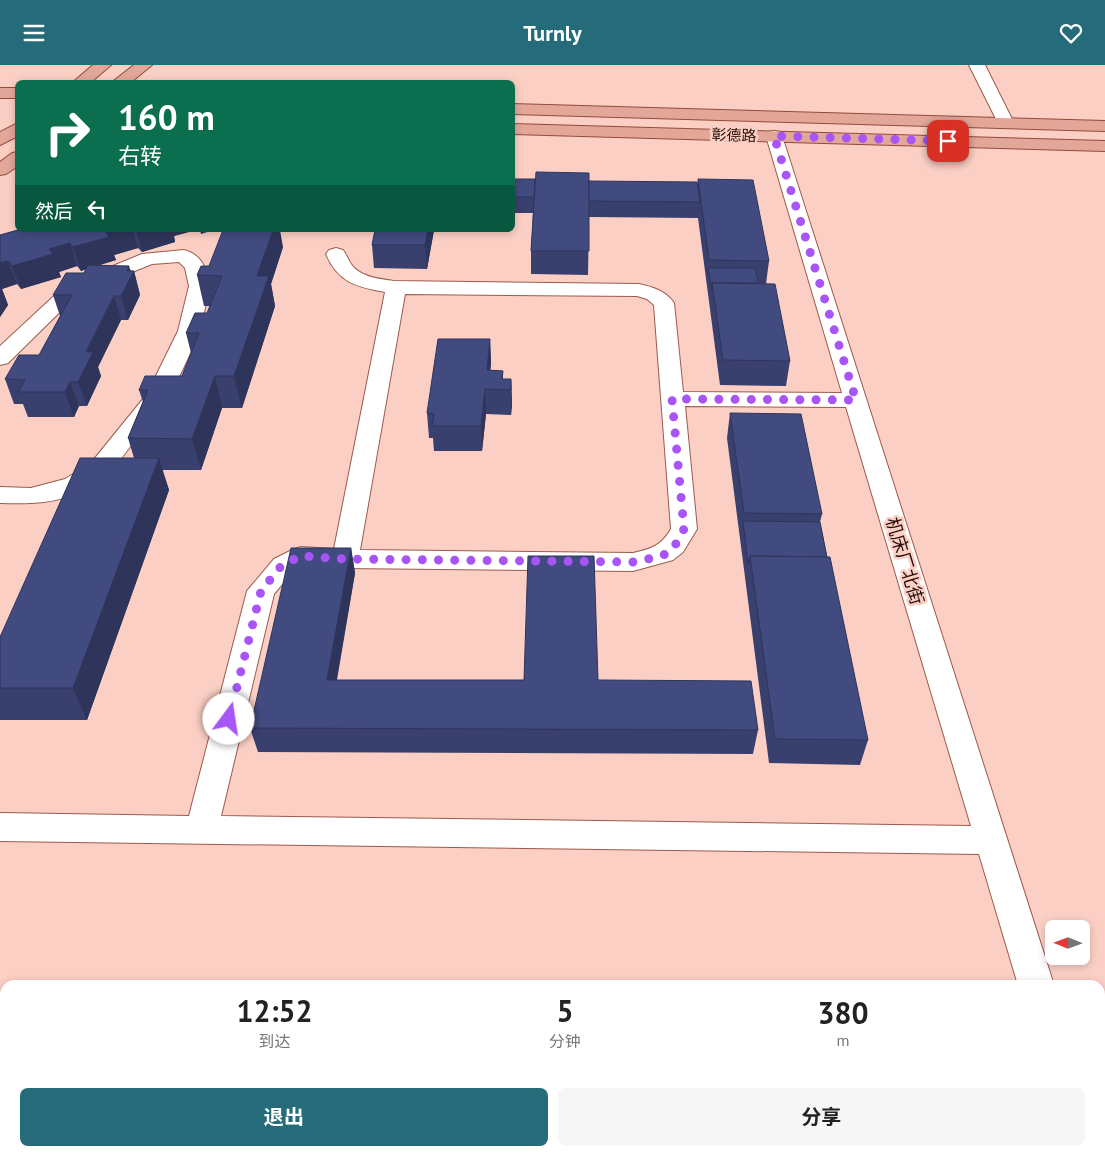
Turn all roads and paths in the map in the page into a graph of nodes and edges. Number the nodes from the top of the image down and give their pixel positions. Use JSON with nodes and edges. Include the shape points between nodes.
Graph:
{"nodes":[{"id":1,"x":102,"y":65,"type":"edge"},
{"id":2,"x":144,"y":65,"type":"edge"},
{"id":3,"x":977,"y":65,"type":"edge"},
{"id":4,"x":84,"y":80,"type":"edge"},
{"id":5,"x":123,"y":80,"type":"edge"},
{"id":6,"x":0,"y":93,"type":"edge"},
{"id":7,"x":15,"y":93,"type":"edge"},
{"id":8,"x":515,"y":109,"type":"edge"},
{"id":9,"x":15,"y":119,"type":"edge"},
{"id":10,"x":1006,"y":123,"type":"junction"},
{"id":11,"x":1105,"y":126,"type":"edge"},
{"id":12,"x":515,"y":129,"type":"edge"},
{"id":13,"x":774,"y":136,"type":"junction"},
{"id":14,"x":0,"y":140,"type":"edge"},
{"id":15,"x":1105,"y":146,"type":"edge"},
{"id":16,"x":15,"y":159,"type":"edge"},
{"id":17,"x":0,"y":170,"type":"edge"},
{"id":18,"x":336,"y":253,"type":"dead end"},
{"id":19,"x":396,"y":287,"type":"junction"},
{"id":20,"x":0,"y":358,"type":"edge"},
{"id":21,"x":672,"y":399,"type":"junction"},
{"id":22,"x":856,"y":400,"type":"junction"},
{"id":23,"x":0,"y":495,"type":"edge"},
{"id":24,"x":345,"y":559,"type":"junction"},
{"id":25,"x":0,"y":827,"type":"edge"},
{"id":26,"x":202,"y":829,"type":"junction"},
{"id":27,"x":992,"y":840,"type":"junction"},
{"id":28,"x":1034,"y":980,"type":"edge"}],
"edges":[{"from":1,"to":4,"type":"main road"},
{"from":2,"to":5,"type":"main road"},
{"from":3,"to":10,"type":"street"},
{"from":6,"to":7,"type":"main road"},
{"from":8,"to":10,"type":"main road","name":"彰德路"},
{"from":9,"to":14,"type":"main road"},
{"from":10,"to":11,"type":"main road","name":"彰德路"},
{"from":12,"to":13,"type":"main road","name":"彰德路"},
{"from":13,"to":15,"type":"main road","name":"彰德路"},
{"from":13,"to":22,"type":"street","name":"机床厂北街"},
{"from":16,"to":17,"type":"main road"},
{"from":18,"to":19,"type":"street","via":[[339,265],[350,275]]},
{"from":19,"to":21,"type":"street","via":[[639,290],[654,295],[664,303]]},
{"from":19,"to":24,"type":"street"},
{"from":20,"to":23,"type":"street","via":[[61,300],[88,283],[150,258],[184,255],[195,266],[198,285],[189,331],[157,396],[100,468],[74,485],[50,493]]},
{"from":21,"to":22,"type":"street"},
{"from":21,"to":24,"type":"street","via":[[684,529],[673,549],[662,556],[633,562]]},
{"from":22,"to":27,"type":"street","name":"机床厂北街"},
{"from":24,"to":26,"type":"street","via":[[301,556],[282,565],[261,591]]},
{"from":25,"to":26,"type":"street"},
{"from":26,"to":27,"type":"street"},
{"from":27,"to":28,"type":"street","name":"机床厂北街"}]}
